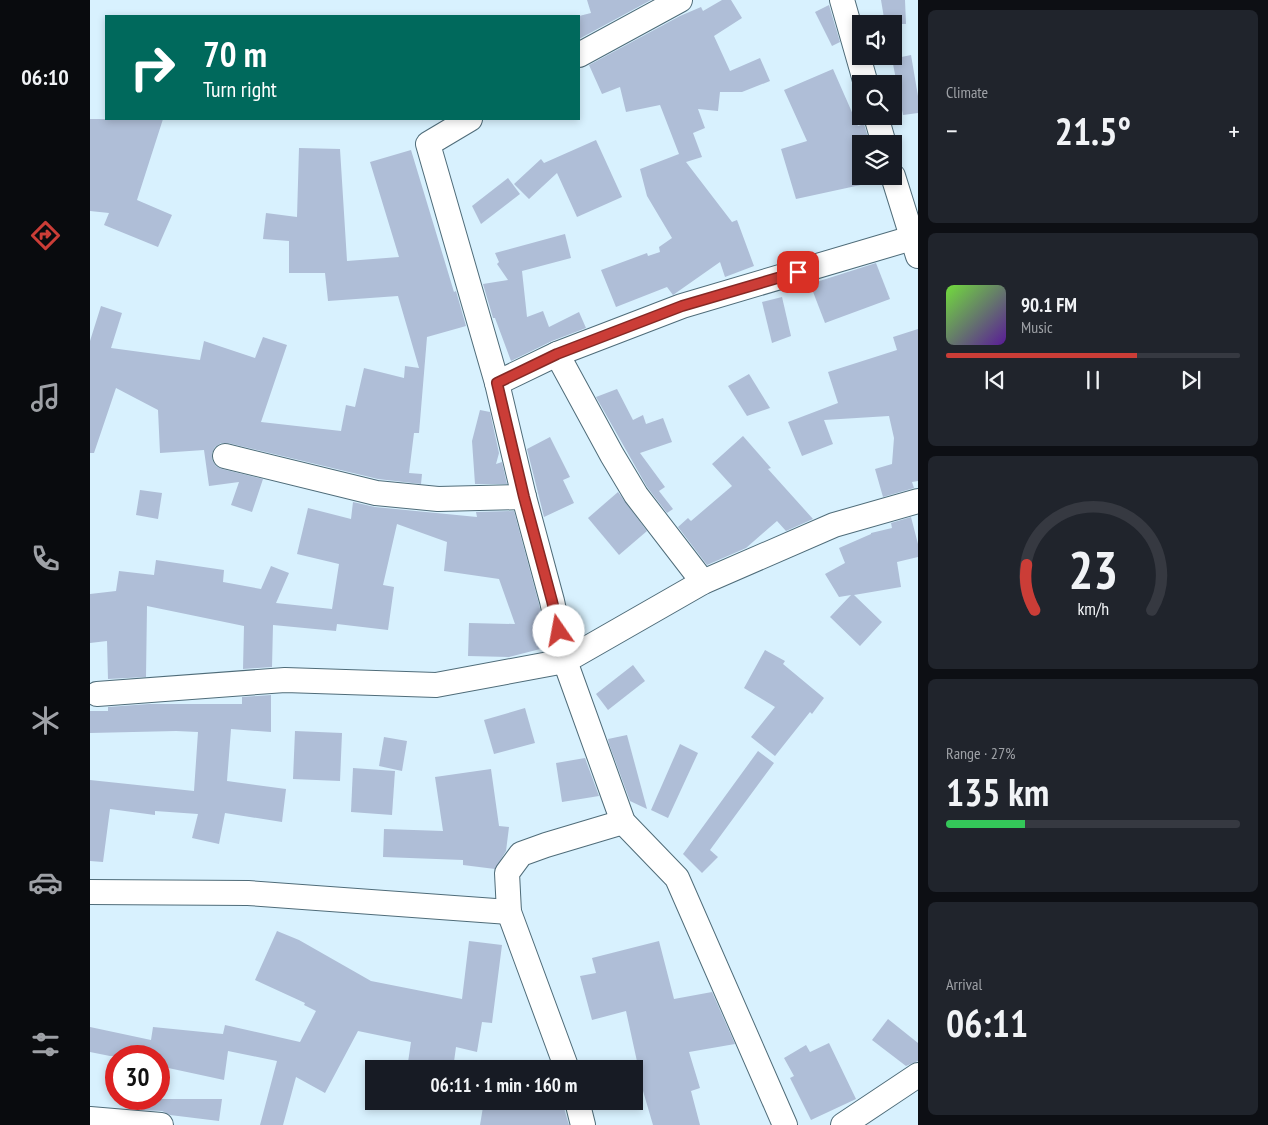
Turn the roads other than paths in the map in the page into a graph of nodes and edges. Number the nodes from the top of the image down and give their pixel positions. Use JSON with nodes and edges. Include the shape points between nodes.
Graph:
{"nodes":[{"id":1,"x":680,"y":0,"type":"edge"},
{"id":2,"x":842,"y":0,"type":"edge"},
{"id":3,"x":580,"y":54,"type":"edge"},
{"id":4,"x":863,"y":75,"type":"edge"},
{"id":5,"x":468,"y":120,"type":"edge"},
{"id":6,"x":896,"y":185,"type":"edge"},
{"id":7,"x":915,"y":247,"type":"edge"},
{"id":8,"x":557,"y":354,"type":"junction"},
{"id":9,"x":497,"y":383,"type":"junction"},
{"id":10,"x":224,"y":456,"type":"dead end"},
{"id":11,"x":524,"y":497,"type":"junction"},
{"id":12,"x":918,"y":500,"type":"edge"},
{"id":13,"x":703,"y":582,"type":"junction"},
{"id":14,"x":565,"y":661,"type":"junction"},
{"id":15,"x":97,"y":694,"type":"dead end"},
{"id":16,"x":623,"y":822,"type":"junction"},
{"id":17,"x":90,"y":892,"type":"edge"},
{"id":18,"x":509,"y":912,"type":"junction"},
{"id":19,"x":564,"y":1060,"type":"edge"},
{"id":20,"x":918,"y":1075,"type":"edge"},
{"id":21,"x":579,"y":1110,"type":"edge"},
{"id":22,"x":90,"y":1119,"type":"edge"},
{"id":23,"x":161,"y":1125,"type":"edge"},
{"id":24,"x":583,"y":1125,"type":"edge"},
{"id":25,"x":785,"y":1125,"type":"edge"},
{"id":26,"x":843,"y":1125,"type":"edge"}],
"edges":[{"from":1,"to":3,"type":"street"},
{"from":2,"to":4,"type":"street"},
{"from":5,"to":9,"type":"street","via":[[428,144]]},
{"from":6,"to":7,"type":"street"},
{"from":7,"to":8,"type":"street","via":[[682,306]]},
{"from":8,"to":9,"type":"street"},
{"from":8,"to":13,"type":"street","via":[[636,495]]},
{"from":9,"to":11,"type":"street"},
{"from":10,"to":11,"type":"street","via":[[376,492],[438,499]]},
{"from":11,"to":14,"type":"street"},
{"from":12,"to":13,"type":"street","via":[[834,525]]},
{"from":13,"to":14,"type":"street"},
{"from":14,"to":15,"type":"street","via":[[436,685],[285,680]]},
{"from":14,"to":16,"type":"street"},
{"from":16,"to":18,"type":"street","via":[[521,854],[508,873]]},
{"from":16,"to":25,"type":"street","via":[[676,878]]},
{"from":17,"to":18,"type":"street","via":[[248,893]]},
{"from":18,"to":19,"type":"street"},
{"from":20,"to":26,"type":"street"},
{"from":21,"to":24,"type":"street"},
{"from":22,"to":23,"type":"street"}]}
